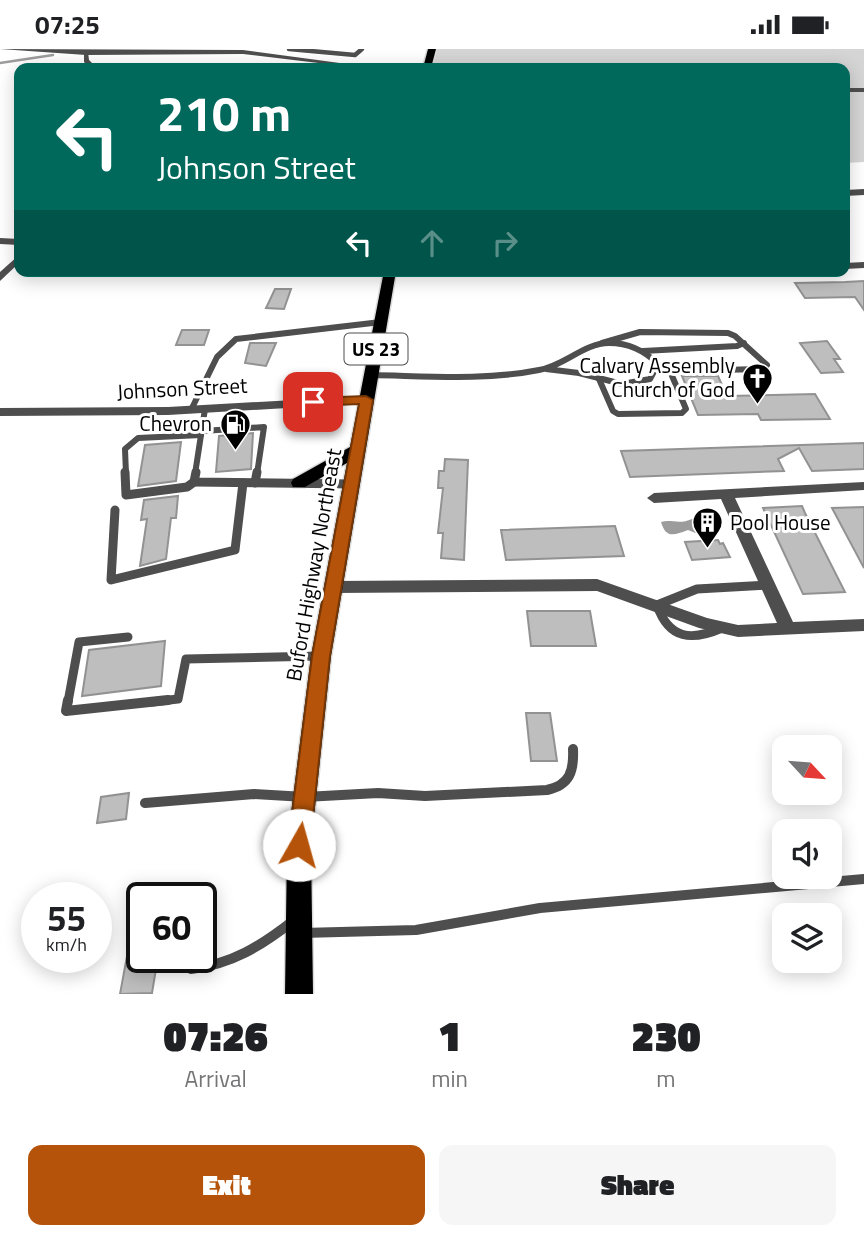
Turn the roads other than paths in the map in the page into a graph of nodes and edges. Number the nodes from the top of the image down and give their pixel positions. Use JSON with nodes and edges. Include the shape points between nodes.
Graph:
{"nodes":[{"id":1,"x":2,"y":49,"type":"edge"},
{"id":2,"x":286,"y":49,"type":"edge"},
{"id":3,"x":362,"y":49,"type":"edge"},
{"id":4,"x":86,"y":53,"type":"junction"},
{"id":5,"x":278,"y":55,"type":"junction"},
{"id":6,"x":88,"y":63,"type":"edge"},
{"id":7,"x":337,"y":63,"type":"edge"},
{"id":8,"x":14,"y":263,"type":"edge"},
{"id":9,"x":389,"y":277,"type":"edge"},
{"id":10,"x":0,"y":278,"type":"edge"},
{"id":11,"x":380,"y":322,"type":"junction"},
{"id":12,"x":602,"y":343,"type":"junction"},
{"id":13,"x":744,"y":343,"type":"junction"},
{"id":14,"x":643,"y":351,"type":"junction"},
{"id":15,"x":546,"y":369,"type":"junction"},
{"id":16,"x":656,"y":369,"type":"junction"},
{"id":17,"x":670,"y":371,"type":"junction"},
{"id":18,"x":371,"y":375,"type":"junction"},
{"id":19,"x":599,"y":379,"type":"junction"},
{"id":20,"x":366,"y":400,"type":"junction"},
{"id":21,"x":205,"y":409,"type":"junction"},
{"id":22,"x":191,"y":410,"type":"junction"},
{"id":23,"x":0,"y":412,"type":"edge"},
{"id":24,"x":202,"y":433,"type":"junction"},
{"id":25,"x":358,"y":450,"type":"junction"},
{"id":26,"x":194,"y":482,"type":"junction"},
{"id":27,"x":243,"y":483,"type":"junction"},
{"id":28,"x":255,"y":483,"type":"junction"},
{"id":29,"x":299,"y":483,"type":"junction"},
{"id":30,"x":352,"y":484,"type":"junction"},
{"id":31,"x":864,"y":486,"type":"edge"},
{"id":32,"x":726,"y":494,"type":"junction"},
{"id":33,"x":654,"y":498,"type":"dead end"},
{"id":34,"x":115,"y":510,"type":"dead end"},
{"id":35,"x":768,"y":585,"type":"junction"},
{"id":36,"x":335,"y":587,"type":"junction"},
{"id":37,"x":657,"y":605,"type":"junction"},
{"id":38,"x":864,"y":625,"type":"edge"},
{"id":39,"x":788,"y":629,"type":"junction"},
{"id":40,"x":128,"y":637,"type":"dead end"},
{"id":41,"x":321,"y":656,"type":"junction"},
{"id":42,"x":573,"y":749,"type":"dead end"},
{"id":43,"x":305,"y":797,"type":"junction"},
{"id":44,"x":145,"y":803,"type":"dead end"},
{"id":45,"x":864,"y":879,"type":"edge"},
{"id":46,"x":299,"y":925,"type":"junction"},
{"id":47,"x":217,"y":967,"type":"edge"},
{"id":48,"x":299,"y":994,"type":"edge"}],
"edges":[{"from":1,"to":4,"type":"street"},
{"from":2,"to":3,"type":"lane","via":[[355,55]]},
{"from":2,"to":5,"type":"lane"},
{"from":4,"to":5,"type":"street"},
{"from":4,"to":6,"type":"street"},
{"from":5,"to":7,"type":"street"},
{"from":8,"to":10,"type":"street"},
{"from":9,"to":11,"type":"main road","name":"Buford Highway Northeast","number":"US 23"},
{"from":11,"to":18,"type":"main road","name":"Buford Highway Northeast","number":"US 23"},
{"from":11,"to":22,"type":"lane","via":[[236,339],[217,357]]},
{"from":12,"to":13,"type":"lane","via":[[640,332],[728,333]]},
{"from":12,"to":14,"type":"lane"},
{"from":12,"to":15,"type":"lane"},
{"from":13,"to":14,"type":"lane"},
{"from":13,"to":17,"type":"lane","via":[[766,368]]},
{"from":14,"to":16,"type":"lane","via":[[658,364]]},
{"from":15,"to":18,"type":"lane","via":[[476,377]]},
{"from":15,"to":19,"type":"lane"},
{"from":16,"to":17,"type":"lane"},
{"from":16,"to":19,"type":"lane","via":[[650,379],[635,384]]},
{"from":17,"to":19,"type":"lane","via":[[686,409],[682,413],[618,414]]},
{"from":18,"to":20,"type":"main road","name":"Buford Highway Northeast","number":"US 23"},
{"from":20,"to":21,"type":"street","name":"Johnson Street"},
{"from":20,"to":25,"type":"main road","name":"Buford Highway Northeast","number":"US 23"},
{"from":21,"to":22,"type":"street","name":"Johnson Street"},
{"from":21,"to":24,"type":"lane"},
{"from":22,"to":23,"type":"street","name":"Johnson Street"},
{"from":24,"to":26,"type":"lane"},
{"from":24,"to":26,"type":"lane","via":[[138,439],[125,449],[126,495],[187,487]]},
{"from":24,"to":28,"type":"lane","via":[[264,427]]},
{"from":25,"to":29,"type":"main road"},
{"from":25,"to":30,"type":"main road","name":"Buford Highway Northeast","number":"US 23"},
{"from":26,"to":27,"type":"lane"},
{"from":27,"to":28,"type":"lane"},
{"from":27,"to":34,"type":"lane","via":[[235,550],[111,580]]},
{"from":28,"to":29,"type":"lane"},
{"from":29,"to":30,"type":"lane"},
{"from":30,"to":36,"type":"main road","name":"Buford Highway Northeast","number":"US 23"},
{"from":31,"to":32,"type":"street"},
{"from":32,"to":33,"type":"street"},
{"from":32,"to":35,"type":"street"},
{"from":35,"to":37,"type":"lane","via":[[697,587],[675,593]]},
{"from":35,"to":39,"type":"street"},
{"from":36,"to":37,"type":"street","via":[[597,586]]},
{"from":36,"to":41,"type":"main road","name":"Buford Highway Northeast","number":"US 23"},
{"from":37,"to":39,"type":"street","via":[[738,631]]},
{"from":38,"to":39,"type":"street"},
{"from":40,"to":41,"type":"lane","via":[[79,642],[66,711],[178,699],[186,659]]},
{"from":41,"to":43,"type":"main road","name":"Buford Highway Northeast","number":"US 23"},
{"from":42,"to":43,"type":"lane","via":[[574,762],[562,788]]},
{"from":43,"to":44,"type":"lane","via":[[254,794]]},
{"from":43,"to":46,"type":"main road","name":"Buford Highway Northeast","number":"US 23","via":[[299,845]]},
{"from":45,"to":46,"type":"lane","via":[[540,908],[415,930]]},
{"from":46,"to":47,"type":"lane","via":[[256,951]]},
{"from":46,"to":48,"type":"main road","name":"Buford Highway Northeast","number":"US 23"}]}
